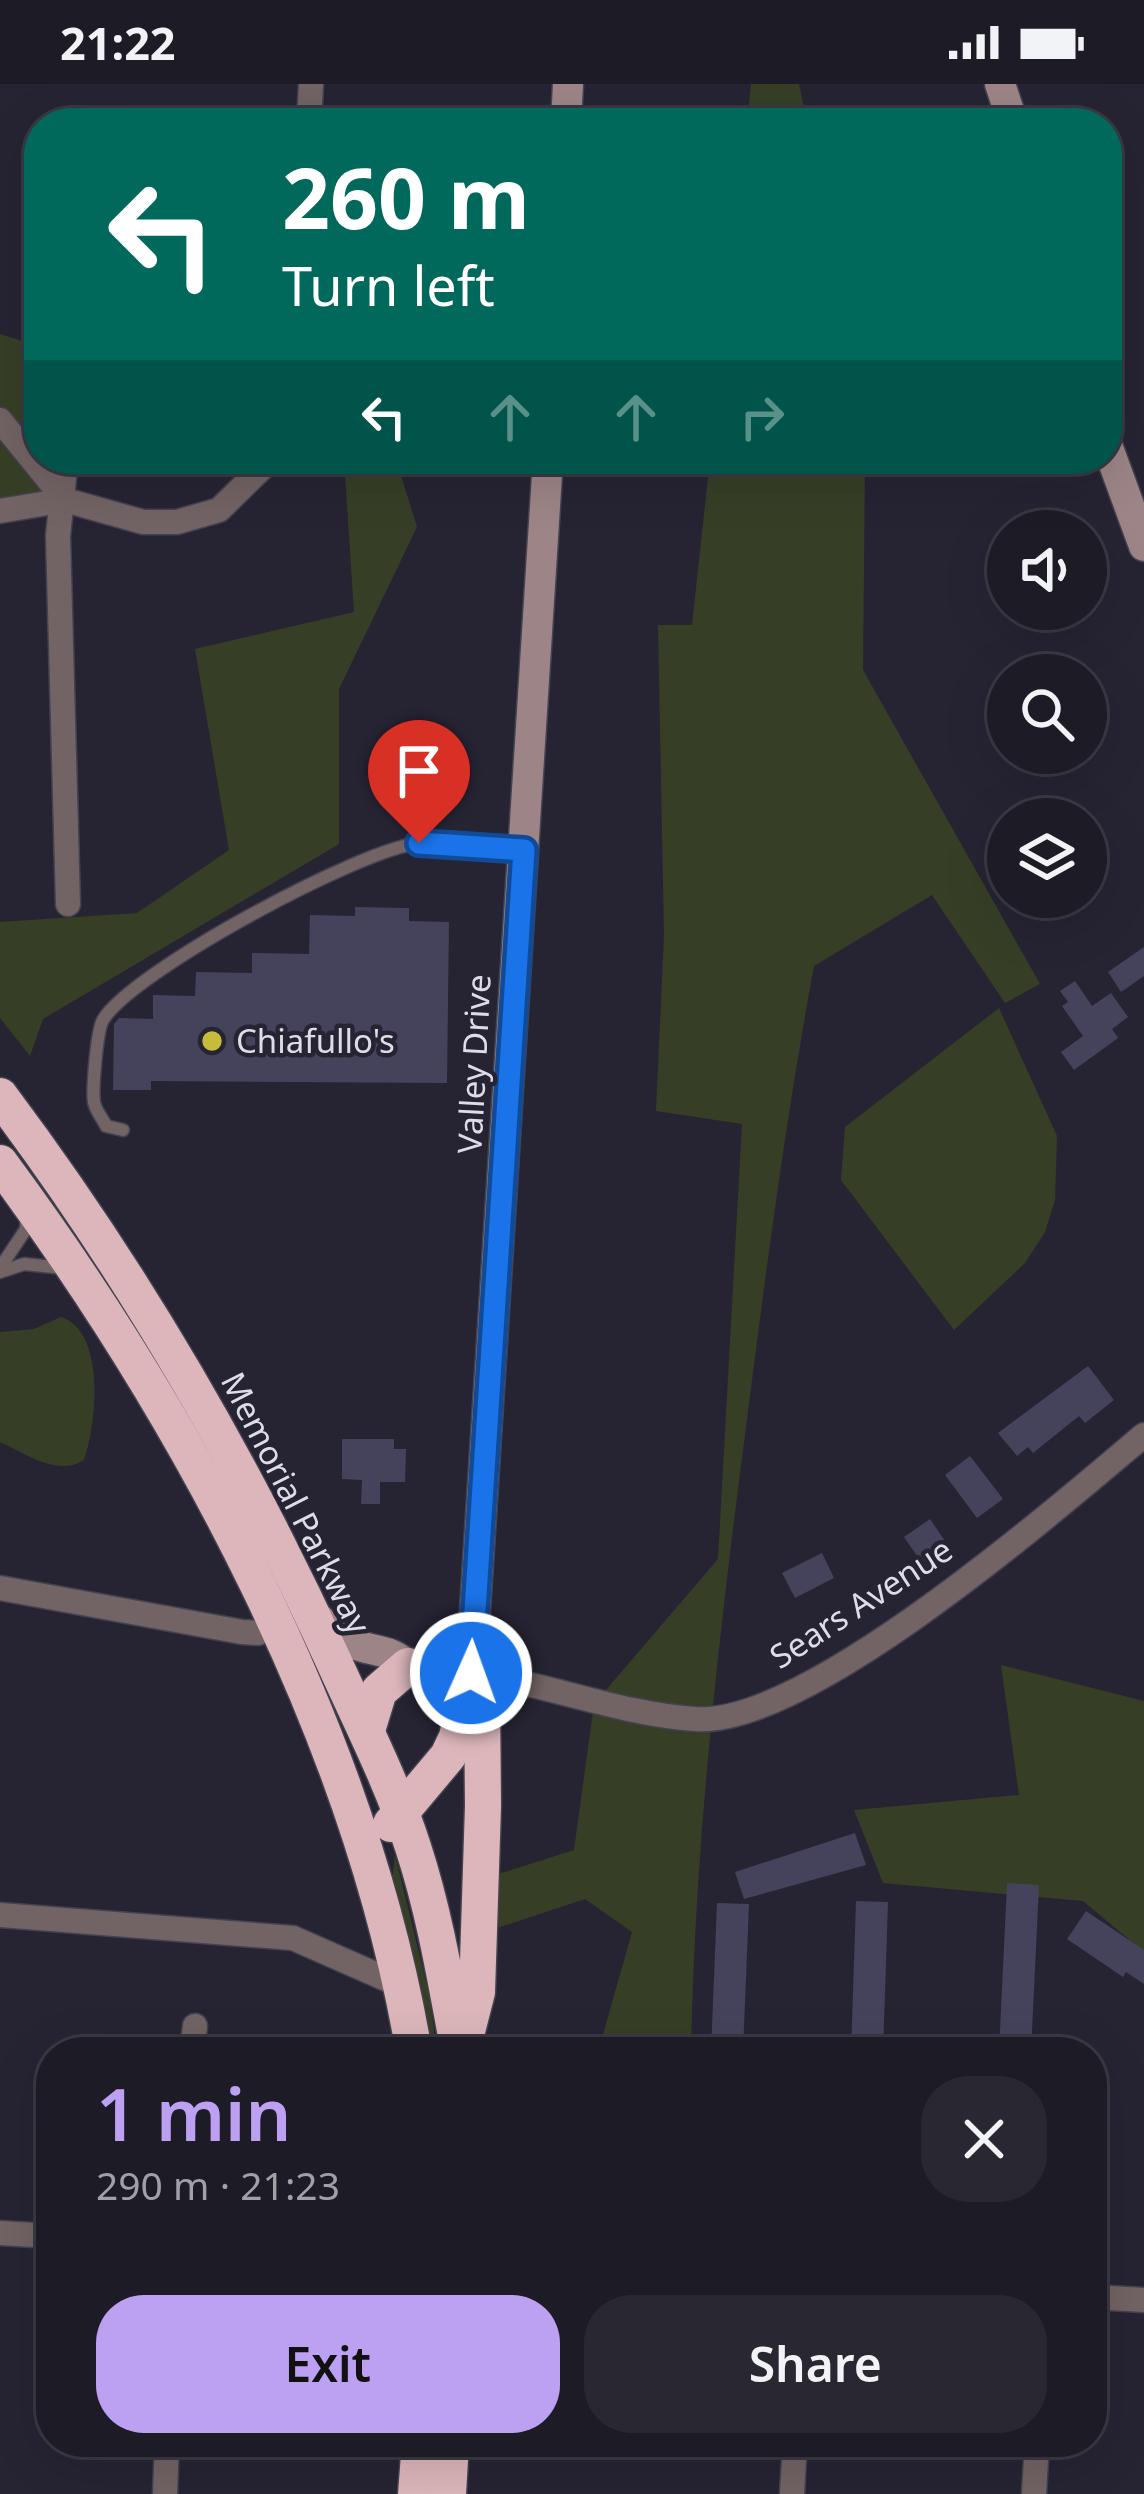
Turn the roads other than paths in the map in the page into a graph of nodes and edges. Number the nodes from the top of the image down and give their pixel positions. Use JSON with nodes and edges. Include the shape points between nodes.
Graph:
{"nodes":[{"id":1,"x":0,"y":420,"type":"edge"},
{"id":2,"x":24,"y":450,"type":"edge"},
{"id":3,"x":44,"y":474,"type":"edge"},
{"id":4,"x":66,"y":474,"type":"edge"},
{"id":5,"x":256,"y":474,"type":"edge"},
{"id":6,"x":547,"y":474,"type":"edge"},
{"id":7,"x":1118,"y":474,"type":"edge"},
{"id":8,"x":65,"y":500,"type":"junction"},
{"id":9,"x":0,"y":512,"type":"edge"},
{"id":10,"x":1141,"y":534,"type":"edge"},
{"id":11,"x":524,"y":850,"type":"junction"},
{"id":12,"x":68,"y":904,"type":"dead end"},
{"id":13,"x":0,"y":1096,"type":"edge"},
{"id":14,"x":123,"y":1130,"type":"dead end"},
{"id":15,"x":0,"y":1163,"type":"edge"},
{"id":16,"x":28,"y":1200,"type":"junction"},
{"id":17,"x":0,"y":1270,"type":"edge"},
{"id":18,"x":76,"y":1271,"type":"junction"},
{"id":19,"x":1144,"y":1435,"type":"edge"},
{"id":20,"x":0,"y":1588,"type":"edge"},
{"id":21,"x":310,"y":1610,"type":"junction"},
{"id":22,"x":275,"y":1626,"type":"junction"},
{"id":23,"x":408,"y":1666,"type":"junction"},
{"id":24,"x":471,"y":1673,"type":"junction"},
{"id":25,"x":368,"y":1727,"type":"junction"},
{"id":26,"x":401,"y":1810,"type":"junction"},
{"id":27,"x":370,"y":1858,"type":"junction"},
{"id":28,"x":0,"y":1915,"type":"edge"},
{"id":29,"x":402,"y":1986,"type":"junction"},
{"id":30,"x":195,"y":2026,"type":"dead end"},
{"id":31,"x":194,"y":2037,"type":"edge"},
{"id":32,"x":411,"y":2037,"type":"edge"},
{"id":33,"x":457,"y":2037,"type":"edge"},
{"id":34,"x":464,"y":2037,"type":"edge"},
{"id":35,"x":0,"y":2233,"type":"edge"},
{"id":36,"x":36,"y":2235,"type":"edge"},
{"id":37,"x":1107,"y":2298,"type":"edge"},
{"id":38,"x":1144,"y":2300,"type":"edge"},
{"id":39,"x":166,"y":2457,"type":"edge"},
{"id":40,"x":419,"y":2457,"type":"edge"},
{"id":41,"x":450,"y":2457,"type":"edge"},
{"id":42,"x":794,"y":2457,"type":"edge"},
{"id":43,"x":1036,"y":2457,"type":"edge"},
{"id":44,"x":164,"y":2494,"type":"edge"},
{"id":45,"x":416,"y":2494,"type":"edge"},
{"id":46,"x":448,"y":2494,"type":"edge"},
{"id":47,"x":792,"y":2494,"type":"edge"},
{"id":48,"x":1034,"y":2494,"type":"edge"}],
"edges":[{"from":1,"to":2,"type":"street"},
{"from":3,"to":8,"type":"street"},
{"from":4,"to":8,"type":"street"},
{"from":5,"to":8,"type":"street","via":[[197,518],[143,522]]},
{"from":6,"to":11,"type":"street","name":"Valley Drive"},
{"from":7,"to":10,"type":"street"},
{"from":8,"to":9,"type":"street"},
{"from":8,"to":12,"type":"street","via":[[58,536]]},
{"from":11,"to":14,"type":"lane","via":[[419,843],[394,849],[309,885],[157,971],[100,1023],[94,1102],[106,1126]]},
{"from":11,"to":24,"type":"street","name":"Valley Drive"},
{"from":13,"to":21,"type":"highway","name":"Memorial Parkway","via":[[181,1366]]},
{"from":15,"to":16,"type":"highway"},
{"from":16,"to":17,"type":"lane","via":[[26,1229]]},
{"from":16,"to":18,"type":"highway"},
{"from":17,"to":18,"type":"lane","via":[[46,1263]]},
{"from":18,"to":22,"type":"highway","via":[[189,1456]]},
{"from":19,"to":24,"type":"street","name":"Sears Avenue","via":[[912,1618],[797,1692],[740,1716],[693,1719]]},
{"from":20,"to":22,"type":"street","via":[[258,1634]]},
{"from":21,"to":23,"type":"street","name":"Sears Avenue","via":[[333,1634],[397,1654]]},
{"from":21,"to":25,"type":"highway","name":"Memorial Parkway"},
{"from":22,"to":27,"type":"highway"},
{"from":23,"to":24,"type":"street","name":"Sears Avenue"},
{"from":23,"to":25,"type":"highway","via":[[379,1690]]},
{"from":24,"to":26,"type":"highway","via":[[448,1756]]},
{"from":24,"to":34,"type":"highway","via":[[482,1697],[484,1806],[477,1992]]},
{"from":25,"to":26,"type":"highway","name":"Memorial Parkway"},
{"from":26,"to":27,"type":"highway"},
{"from":26,"to":33,"type":"highway","name":"Memorial Parkway"},
{"from":27,"to":29,"type":"highway"},
{"from":28,"to":29,"type":"street","via":[[293,1938]]},
{"from":29,"to":32,"type":"highway"},
{"from":30,"to":31,"type":"street"},
{"from":35,"to":36,"type":"street"},
{"from":37,"to":38,"type":"street"},
{"from":39,"to":44,"type":"street"},
{"from":40,"to":45,"type":"highway"},
{"from":41,"to":46,"type":"highway"},
{"from":42,"to":47,"type":"street"},
{"from":43,"to":48,"type":"street"}]}
